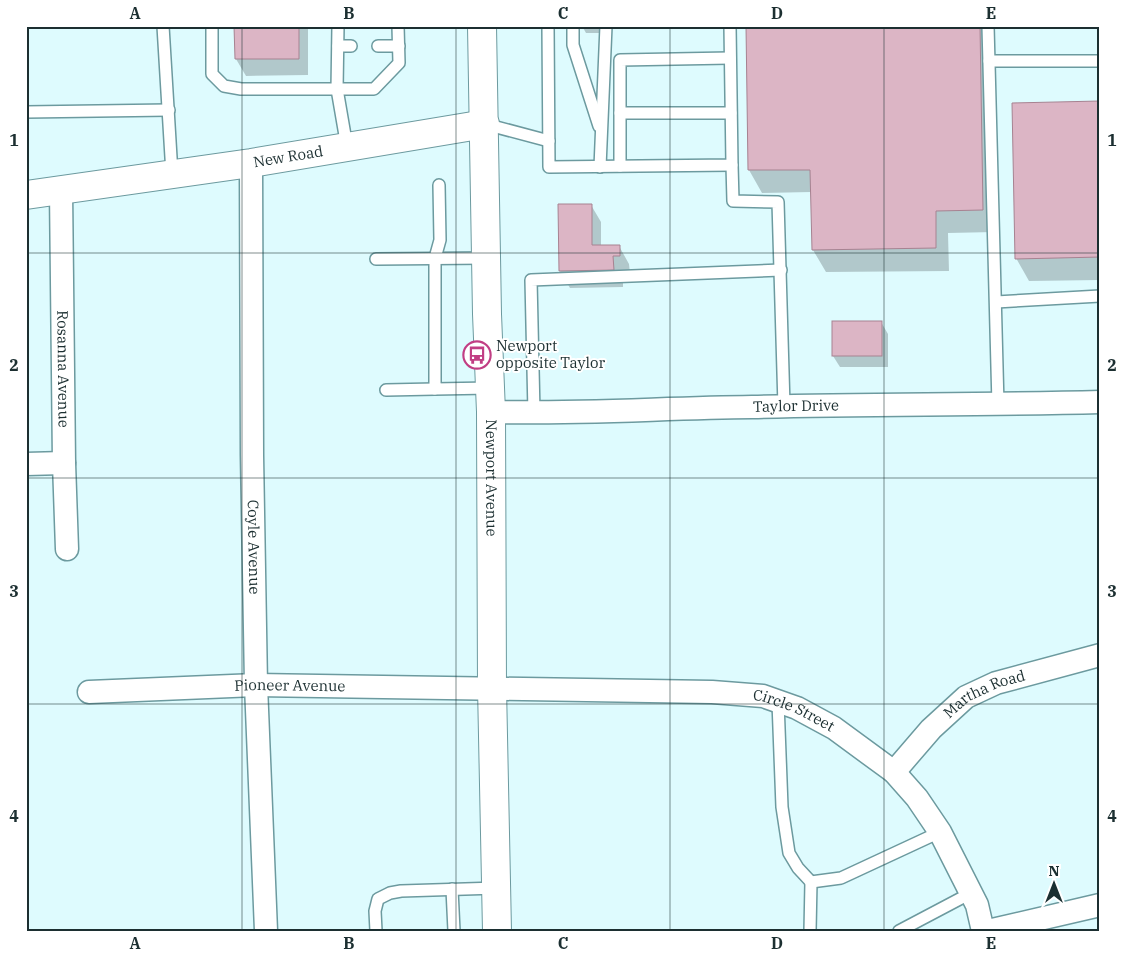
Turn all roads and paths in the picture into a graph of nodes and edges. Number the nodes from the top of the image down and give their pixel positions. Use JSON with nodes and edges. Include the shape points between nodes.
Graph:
{"nodes":[{"id":1,"x":163,"y":26,"type":"edge"},
{"id":2,"x":212,"y":26,"type":"edge"},
{"id":3,"x":338,"y":26,"type":"edge"},
{"id":4,"x":398,"y":26,"type":"edge"},
{"id":5,"x":482,"y":26,"type":"edge"},
{"id":6,"x":548,"y":26,"type":"edge"},
{"id":7,"x":573,"y":26,"type":"edge"},
{"id":8,"x":606,"y":26,"type":"edge"},
{"id":9,"x":730,"y":26,"type":"edge"},
{"id":10,"x":988,"y":26,"type":"edge"},
{"id":11,"x":338,"y":46,"type":"junction"},
{"id":12,"x":351,"y":46,"type":"dead end"},
{"id":13,"x":378,"y":46,"type":"dead end"},
{"id":14,"x":399,"y":46,"type":"junction"},
{"id":15,"x":730,"y":58,"type":"junction"},
{"id":16,"x":989,"y":61,"type":"junction"},
{"id":17,"x":1100,"y":61,"type":"edge"},
{"id":18,"x":337,"y":89,"type":"junction"},
{"id":19,"x":169,"y":110,"type":"junction"},
{"id":20,"x":26,"y":112,"type":"edge"},
{"id":21,"x":620,"y":113,"type":"junction"},
{"id":22,"x":731,"y":113,"type":"junction"},
{"id":23,"x":485,"y":124,"type":"junction"},
{"id":24,"x":602,"y":134,"type":"junction"},
{"id":25,"x":549,"y":141,"type":"junction"},
{"id":26,"x":347,"y":147,"type":"junction"},
{"id":27,"x":251,"y":163,"type":"junction"},
{"id":28,"x":732,"y":165,"type":"junction"},
{"id":29,"x":600,"y":166,"type":"junction"},
{"id":30,"x":620,"y":166,"type":"junction"},
{"id":31,"x":172,"y":174,"type":"junction"},
{"id":32,"x":439,"y":185,"type":"dead end"},
{"id":33,"x":61,"y":190,"type":"junction"},
{"id":34,"x":26,"y":195,"type":"edge"},
{"id":35,"x":435,"y":258,"type":"junction"},
{"id":36,"x":487,"y":258,"type":"junction"},
{"id":37,"x":376,"y":259,"type":"dead end"},
{"id":38,"x":781,"y":270,"type":"junction"},
{"id":39,"x":1100,"y":296,"type":"edge"},
{"id":40,"x":996,"y":302,"type":"junction"},
{"id":41,"x":435,"y":389,"type":"junction"},
{"id":42,"x":386,"y":390,"type":"dead end"},
{"id":43,"x":491,"y":400,"type":"junction"},
{"id":44,"x":1100,"y":402,"type":"edge"},
{"id":45,"x":998,"y":405,"type":"junction"},
{"id":46,"x":784,"y":406,"type":"junction"},
{"id":47,"x":534,"y":413,"type":"junction"},
{"id":48,"x":64,"y":463,"type":"junction"},
{"id":49,"x":26,"y":464,"type":"edge"},
{"id":50,"x":67,"y":549,"type":"dead end"},
{"id":51,"x":1100,"y":655,"type":"edge"},
{"id":52,"x":256,"y":684,"type":"junction"},
{"id":53,"x":492,"y":687,"type":"junction"},
{"id":54,"x":89,"y":692,"type":"dead end"},
{"id":55,"x":778,"y":702,"type":"junction"},
{"id":56,"x":894,"y":772,"type":"junction"},
{"id":57,"x":940,"y":832,"type":"junction"},
{"id":58,"x":811,"y":882,"type":"junction"},
{"id":59,"x":497,"y":888,"type":"junction"},
{"id":60,"x":452,"y":889,"type":"junction"},
{"id":61,"x":971,"y":893,"type":"junction"},
{"id":62,"x":1100,"y":905,"type":"edge"},
{"id":63,"x":266,"y":931,"type":"edge"},
{"id":64,"x":376,"y":931,"type":"edge"},
{"id":65,"x":454,"y":931,"type":"edge"},
{"id":66,"x":497,"y":931,"type":"edge"},
{"id":67,"x":810,"y":931,"type":"edge"},
{"id":68,"x":899,"y":931,"type":"edge"},
{"id":69,"x":983,"y":931,"type":"edge"},
{"id":70,"x":988,"y":931,"type":"edge"}],
"edges":[{"from":1,"to":19,"type":"lane"},
{"from":2,"to":18,"type":"lane","via":[[212,74],[224,86],[241,89]]},
{"from":3,"to":11,"type":"lane"},
{"from":4,"to":14,"type":"lane"},
{"from":5,"to":23,"type":"main road","name":"Newport Avenue"},
{"from":6,"to":25,"type":"lane"},
{"from":7,"to":24,"type":"lane","via":[[573,45]]},
{"from":8,"to":24,"type":"lane"},
{"from":9,"to":15,"type":"lane"},
{"from":10,"to":16,"type":"lane"},
{"from":11,"to":12,"type":"lane"},
{"from":11,"to":18,"type":"lane"},
{"from":13,"to":14,"type":"lane"},
{"from":14,"to":18,"type":"lane","via":[[399,64],[374,89]]},
{"from":15,"to":21,"type":"lane","via":[[620,60]]},
{"from":15,"to":22,"type":"lane"},
{"from":16,"to":17,"type":"lane"},
{"from":16,"to":40,"type":"lane"},
{"from":18,"to":26,"type":"lane"},
{"from":19,"to":20,"type":"lane"},
{"from":19,"to":31,"type":"lane"},
{"from":21,"to":22,"type":"lane"},
{"from":21,"to":30,"type":"lane"},
{"from":22,"to":28,"type":"lane"},
{"from":23,"to":25,"type":"lane","name":"New Road"},
{"from":23,"to":26,"type":"main road","name":"New Road"},
{"from":23,"to":36,"type":"main road","name":"Newport Avenue"},
{"from":24,"to":29,"type":"lane"},
{"from":25,"to":29,"type":"lane","via":[[549,167]]},
{"from":26,"to":27,"type":"main road","name":"New Road"},
{"from":27,"to":31,"type":"main road","name":"New Road"},
{"from":27,"to":52,"type":"street","name":"Coyle Avenue"},
{"from":28,"to":30,"type":"lane"},
{"from":28,"to":38,"type":"lane","via":[[733,200],[778,202]]},
{"from":29,"to":30,"type":"lane"},
{"from":31,"to":33,"type":"main road","name":"New Road"},
{"from":32,"to":35,"type":"lane","via":[[440,240]]},
{"from":33,"to":34,"type":"main road","name":"New Road"},
{"from":33,"to":48,"type":"street","name":"Rosanna Avenue"},
{"from":35,"to":36,"type":"lane"},
{"from":35,"to":37,"type":"lane"},
{"from":35,"to":41,"type":"lane"},
{"from":36,"to":43,"type":"main road","name":"Newport Avenue"},
{"from":38,"to":46,"type":"lane"},
{"from":38,"to":47,"type":"lane","via":[[531,280]]},
{"from":39,"to":40,"type":"lane"},
{"from":40,"to":45,"type":"lane"},
{"from":41,"to":42,"type":"lane"},
{"from":41,"to":43,"type":"lane"},
{"from":43,"to":47,"type":"street","name":"Taylor Drive"},
{"from":43,"to":53,"type":"main road","name":"Newport Avenue"},
{"from":44,"to":45,"type":"street","name":"Taylor Drive"},
{"from":45,"to":46,"type":"street","name":"Taylor Drive"},
{"from":46,"to":47,"type":"street","name":"Taylor Drive"},
{"from":48,"to":49,"type":"street"},
{"from":48,"to":50,"type":"street","name":"Rosanna Avenue"},
{"from":51,"to":56,"type":"street","name":"Martha Road","via":[[996,683],[966,697]]},
{"from":52,"to":53,"type":"street","name":"Pioneer Avenue"},
{"from":52,"to":54,"type":"street","name":"Pioneer Avenue"},
{"from":52,"to":63,"type":"street","name":"Coyle Avenue"},
{"from":53,"to":55,"type":"street","name":"Circle Street","via":[[712,692],[763,696]]},
{"from":53,"to":59,"type":"main road","name":"Newport Avenue"},
{"from":55,"to":56,"type":"street","name":"Circle Street","via":[[797,708],[834,728]]},
{"from":55,"to":58,"type":"lane","via":[[782,807],[789,852]]},
{"from":56,"to":57,"type":"street","name":"Circle Street"},
{"from":57,"to":58,"type":"lane","via":[[841,878]]},
{"from":57,"to":61,"type":"street","name":"Circle Street"},
{"from":58,"to":67,"type":"lane"},
{"from":59,"to":60,"type":"lane"},
{"from":59,"to":66,"type":"main road","name":"Newport Avenue"},
{"from":60,"to":64,"type":"lane","via":[[390,892],[378,899]]},
{"from":60,"to":65,"type":"lane"},
{"from":61,"to":68,"type":"lane"},
{"from":61,"to":69,"type":"street","name":"Circle Street"},
{"from":62,"to":70,"type":"street"}]}
